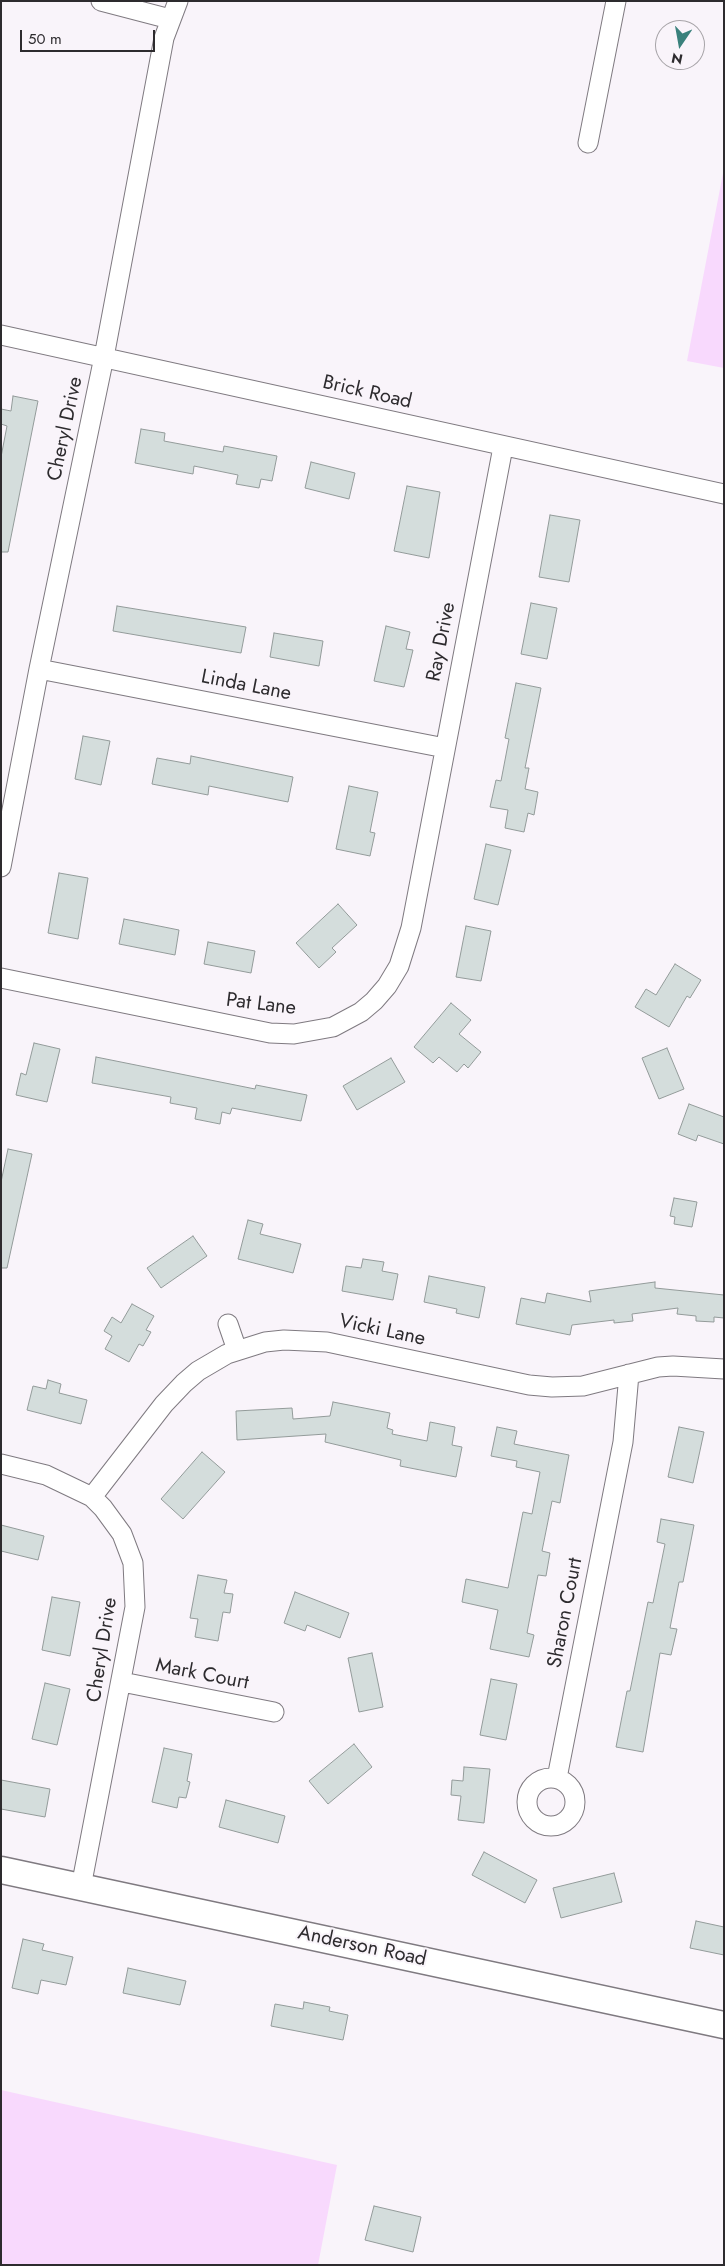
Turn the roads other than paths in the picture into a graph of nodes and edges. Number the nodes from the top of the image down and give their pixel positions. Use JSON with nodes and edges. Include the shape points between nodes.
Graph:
{"nodes":[{"id":1,"x":101,"y":1,"type":"edge"},
{"id":2,"x":178,"y":1,"type":"edge"},
{"id":3,"x":616,"y":1,"type":"edge"},
{"id":4,"x":170,"y":19,"type":"junction"},
{"id":5,"x":588,"y":143,"type":"dead end"},
{"id":6,"x":1,"y":335,"type":"edge"},
{"id":7,"x":104,"y":357,"type":"junction"},
{"id":8,"x":503,"y":447,"type":"junction"},
{"id":9,"x":724,"y":494,"type":"edge"},
{"id":10,"x":40,"y":669,"type":"junction"},
{"id":11,"x":445,"y":748,"type":"junction"},
{"id":12,"x":427,"y":846,"type":"joint"},
{"id":13,"x":1,"y":867,"type":"edge"},
{"id":14,"x":1,"y":978,"type":"edge"},
{"id":15,"x":228,"y":1324,"type":"dead end"},
{"id":16,"x":236,"y":1350,"type":"junction"},
{"id":17,"x":724,"y":1369,"type":"edge"},
{"id":18,"x":629,"y":1374,"type":"junction"},
{"id":19,"x":1,"y":1464,"type":"edge"},
{"id":20,"x":92,"y":1497,"type":"junction"},
{"id":21,"x":122,"y":1682,"type":"junction"},
{"id":22,"x":274,"y":1712,"type":"dead end"},
{"id":23,"x":556,"y":1778,"type":"junction"},
{"id":24,"x":1,"y":1870,"type":"edge"},
{"id":25,"x":81,"y":1886,"type":"junction"},
{"id":26,"x":724,"y":2025,"type":"edge"}],
"edges":[{"from":1,"to":4,"type":"street"},
{"from":2,"to":4,"type":"street","name":"Cheryl Drive"},
{"from":3,"to":5,"type":"street"},
{"from":4,"to":7,"type":"street","name":"Cheryl Drive","via":[[158,64]]},
{"from":6,"to":7,"type":"street","name":"Brick Road"},
{"from":7,"to":8,"type":"street","name":"Brick Road"},
{"from":7,"to":10,"type":"street","name":"Cheryl Drive"},
{"from":8,"to":9,"type":"street","name":"Brick Road"},
{"from":8,"to":11,"type":"street","name":"Ray Drive"},
{"from":10,"to":11,"type":"street","name":"Linda Lane"},
{"from":10,"to":13,"type":"street","name":"Cheryl Drive"},
{"from":11,"to":12,"type":"street","name":"Ray Drive"},
{"from":12,"to":14,"type":"street","name":"Pat Lane","via":[[411,928],[399,966],[374,1001],[333,1027],[294,1034],[270,1033]]},
{"from":15,"to":16,"type":"street"},
{"from":16,"to":18,"type":"street","name":"Vicki Lane","via":[[284,1340],[327,1342],[529,1385],[552,1387],[583,1386]]},
{"from":16,"to":20,"type":"street","name":"Vicki Lane","via":[[212,1362],[184,1383]]},
{"from":17,"to":18,"type":"street","name":"Vicki Lane","via":[[673,1366]]},
{"from":18,"to":23,"type":"street","name":"Sharon Court","via":[[623,1442]]},
{"from":19,"to":20,"type":"street","name":"Cheryl Drive","via":[[46,1475]]},
{"from":20,"to":21,"type":"street","name":"Cheryl Drive","via":[[122,1534],[132,1563],[135,1607]]},
{"from":21,"to":22,"type":"street","name":"Mark Court"},
{"from":21,"to":25,"type":"street","name":"Cheryl Drive"},
{"from":23,"to":23,"type":"street","via":[[571,1788],[576,1805],[568,1820],[552,1827],[533,1819],[527,1800],[537,1782]]},
{"from":24,"to":25,"type":"street","name":"Anderson Road"},
{"from":25,"to":26,"type":"street","name":"Anderson Road"}]}
